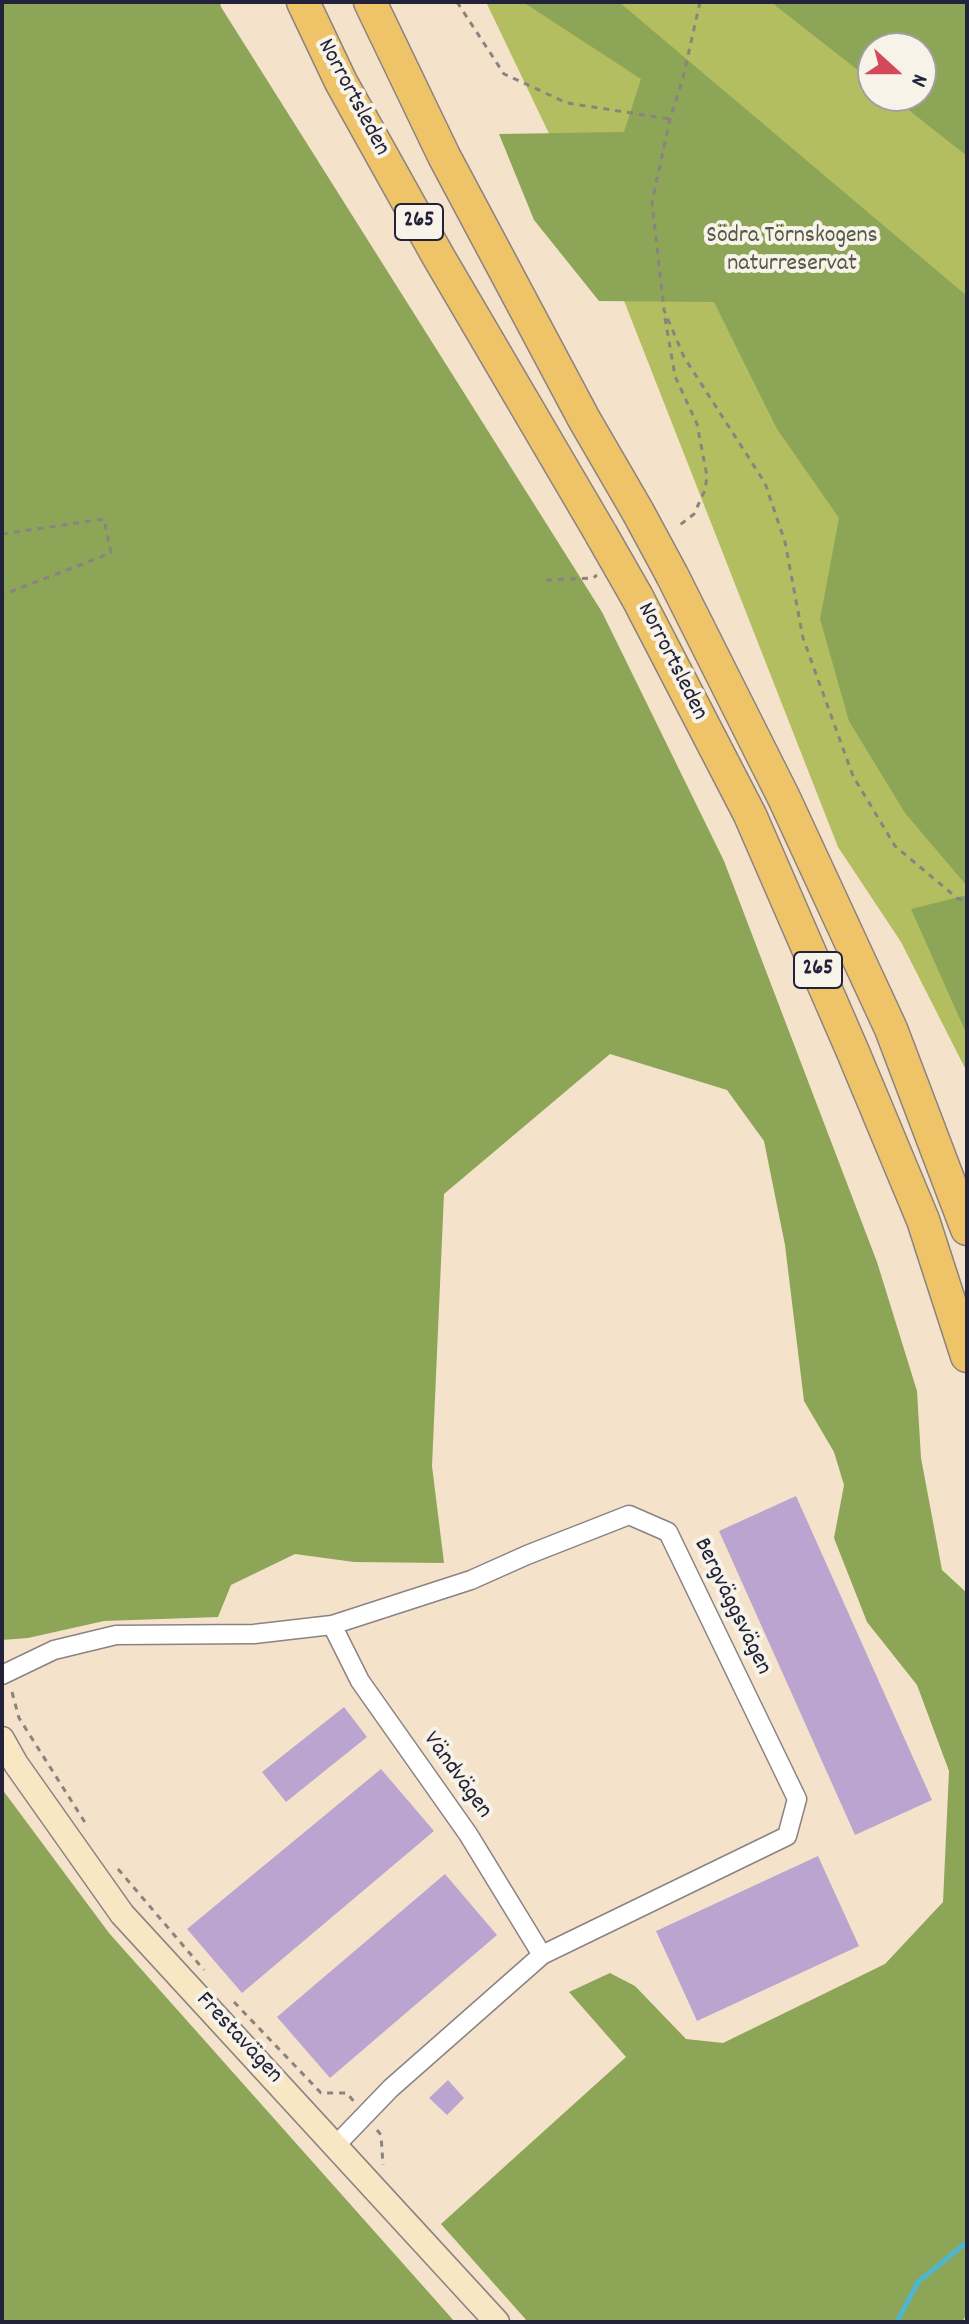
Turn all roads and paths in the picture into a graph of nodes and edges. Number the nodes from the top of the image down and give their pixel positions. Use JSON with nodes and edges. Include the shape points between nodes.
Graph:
{"nodes":[{"id":1,"x":303,"y":2,"type":"edge"},
{"id":2,"x":370,"y":2,"type":"edge"},
{"id":3,"x":457,"y":2,"type":"edge"},
{"id":4,"x":700,"y":2,"type":"edge"},
{"id":5,"x":670,"y":119,"type":"junction"},
{"id":6,"x":664,"y":310,"type":"junction"},
{"id":7,"x":676,"y":528,"type":"dead end"},
{"id":8,"x":2,"y":534,"type":"edge"},
{"id":9,"x":604,"y":571,"type":"dead end"},
{"id":10,"x":546,"y":580,"type":"dead end"},
{"id":11,"x":2,"y":595,"type":"edge"},
{"id":12,"x":967,"y":902,"type":"edge"},
{"id":13,"x":967,"y":1229,"type":"edge"},
{"id":14,"x":967,"y":1356,"type":"edge"},
{"id":15,"x":332,"y":1625,"type":"junction"},
{"id":16,"x":8,"y":1672,"type":"edge"},
{"id":17,"x":2,"y":1739,"type":"edge"},
{"id":18,"x":90,"y":1830,"type":"dead end"},
{"id":19,"x":116,"y":1867,"type":"dead end"},
{"id":20,"x":542,"y":1955,"type":"junction"},
{"id":21,"x":204,"y":1970,"type":"dead end"},
{"id":22,"x":225,"y":1992,"type":"dead end"},
{"id":23,"x":365,"y":2115,"type":"junction"},
{"id":24,"x":336,"y":2145,"type":"junction"},
{"id":25,"x":497,"y":2322,"type":"edge"}],
"edges":[{"from":1,"to":14,"type":"highway","name":"Norrortsleden","number":"265","bridge":true,"via":[[438,256],[637,597],[750,815],[923,1220]]},
{"from":2,"to":13,"type":"highway","name":"Norrortsleden","number":"265","bridge":true,"via":[[444,156],[672,575],[784,798],[891,1029]]},
{"from":3,"to":5,"type":"path","via":[[504,74],[567,103]]},
{"from":4,"to":5,"type":"path"},
{"from":5,"to":6,"type":"path","via":[[652,202]]},
{"from":6,"to":7,"type":"path","via":[[675,376],[697,424],[707,476],[694,514]]},
{"from":6,"to":12,"type":"path","via":[[684,357],[765,483],[785,542],[803,638],[853,776],[895,846]]},
{"from":8,"to":11,"type":"path","via":[[104,519],[111,553]]},
{"from":9,"to":10,"type":"path","via":[[593,578]]},
{"from":15,"to":16,"type":"street","name":"Bergväggsvägen","via":[[254,1634],[116,1635],[54,1650]]},
{"from":15,"to":20,"type":"street","name":"Vändvägen","via":[[360,1681],[468,1834]]},
{"from":15,"to":20,"type":"street","name":"Bergväggsvägen","via":[[471,1580],[629,1515],[668,1532],[797,1799],[787,1836]]},
{"from":16,"to":18,"type":"path","via":[[19,1718]]},
{"from":17,"to":24,"type":"street","name":"Frestavägen","via":[[122,1914]]},
{"from":19,"to":21,"type":"path"},
{"from":20,"to":23,"type":"street","name":"Bergväggsvägen"},
{"from":22,"to":23,"type":"path","via":[[321,2093],[347,2093]]},
{"from":23,"to":24,"type":"street","name":"Bergväggsvägen"},
{"from":24,"to":25,"type":"street","name":"Frestavägen"}]}
